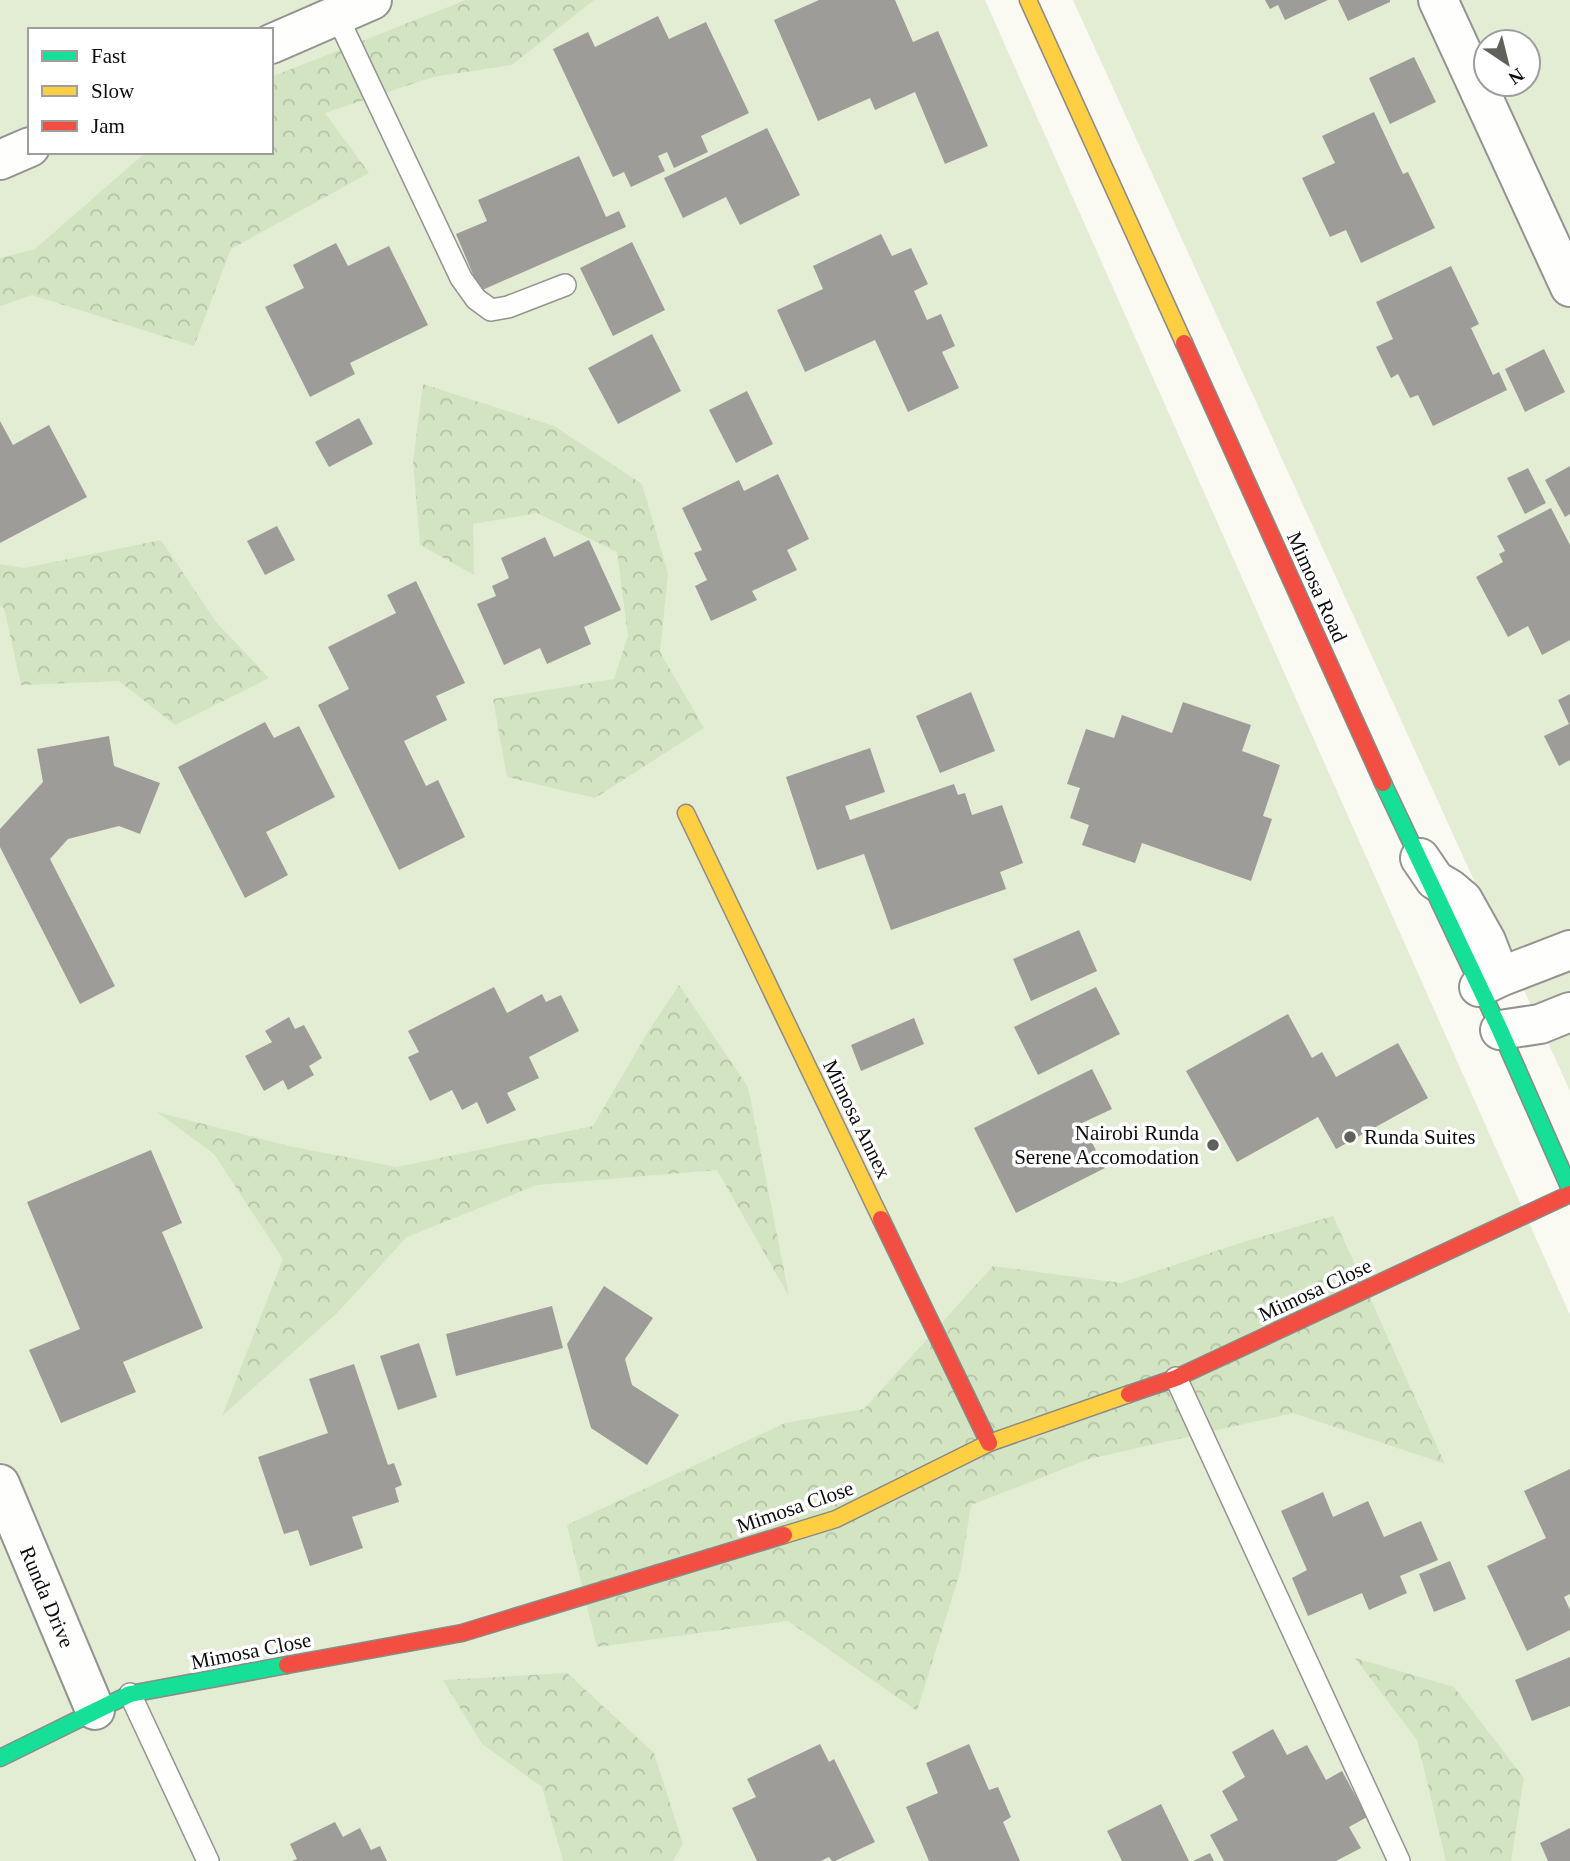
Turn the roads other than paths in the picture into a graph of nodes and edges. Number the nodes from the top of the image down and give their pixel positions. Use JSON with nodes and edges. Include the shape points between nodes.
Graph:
{"nodes":[{"id":1,"x":372,"y":0,"type":"edge"},
{"id":2,"x":1028,"y":0,"type":"edge"},
{"id":3,"x":1438,"y":0,"type":"edge"},
{"id":4,"x":337,"y":16,"type":"junction"},
{"id":5,"x":273,"y":43,"type":"edge"},
{"id":6,"x":28,"y":148,"type":"edge"},
{"id":7,"x":0,"y":160,"type":"edge"},
{"id":8,"x":565,"y":285,"type":"dead end"},
{"id":9,"x":1570,"y":287,"type":"edge"},
{"id":10,"x":686,"y":813,"type":"dead end"},
{"id":11,"x":1411,"y":845,"type":"joint"},
{"id":12,"x":1570,"y":950,"type":"edge"},
{"id":13,"x":1489,"y":982,"type":"junction"},
{"id":14,"x":1570,"y":1012,"type":"edge"},
{"id":15,"x":1500,"y":1030,"type":"junction"},
{"id":16,"x":1570,"y":1192,"type":"edge"},
{"id":17,"x":1176,"y":1378,"type":"junction"},
{"id":18,"x":989,"y":1443,"type":"junction"},
{"id":19,"x":0,"y":1484,"type":"edge"},
{"id":20,"x":130,"y":1695,"type":"junction"},
{"id":21,"x":95,"y":1710,"type":"junction"},
{"id":22,"x":0,"y":1758,"type":"edge"},
{"id":23,"x":208,"y":1861,"type":"edge"},
{"id":24,"x":1399,"y":1861,"type":"edge"}],
"edges":[{"from":1,"to":4,"type":"street"},
{"from":2,"to":11,"type":"street","name":"Mimosa Road"},
{"from":3,"to":9,"type":"street"},
{"from":4,"to":5,"type":"street"},
{"from":4,"to":8,"type":"lane","via":[[461,278],[476,299],[491,310]]},
{"from":6,"to":7,"type":"street"},
{"from":10,"to":18,"type":"street","name":"Mimosa Annex"},
{"from":11,"to":13,"type":"street","via":[[1435,880],[1463,900],[1486,941]]},
{"from":12,"to":13,"type":"street"},
{"from":13,"to":15,"type":"street"},
{"from":14,"to":15,"type":"street","via":[[1540,1024]]},
{"from":15,"to":16,"type":"street"},
{"from":16,"to":17,"type":"street","name":"Mimosa Close"},
{"from":17,"to":18,"type":"street","name":"Mimosa Close"},
{"from":17,"to":24,"type":"lane"},
{"from":18,"to":20,"type":"street","name":"Mimosa Close","via":[[836,1519],[462,1633]]},
{"from":19,"to":21,"type":"street","name":"Runda Drive"},
{"from":20,"to":21,"type":"street","name":"Mimosa Close"},
{"from":20,"to":23,"type":"lane"},
{"from":21,"to":22,"type":"street","name":"Mimosa Close"}]}
